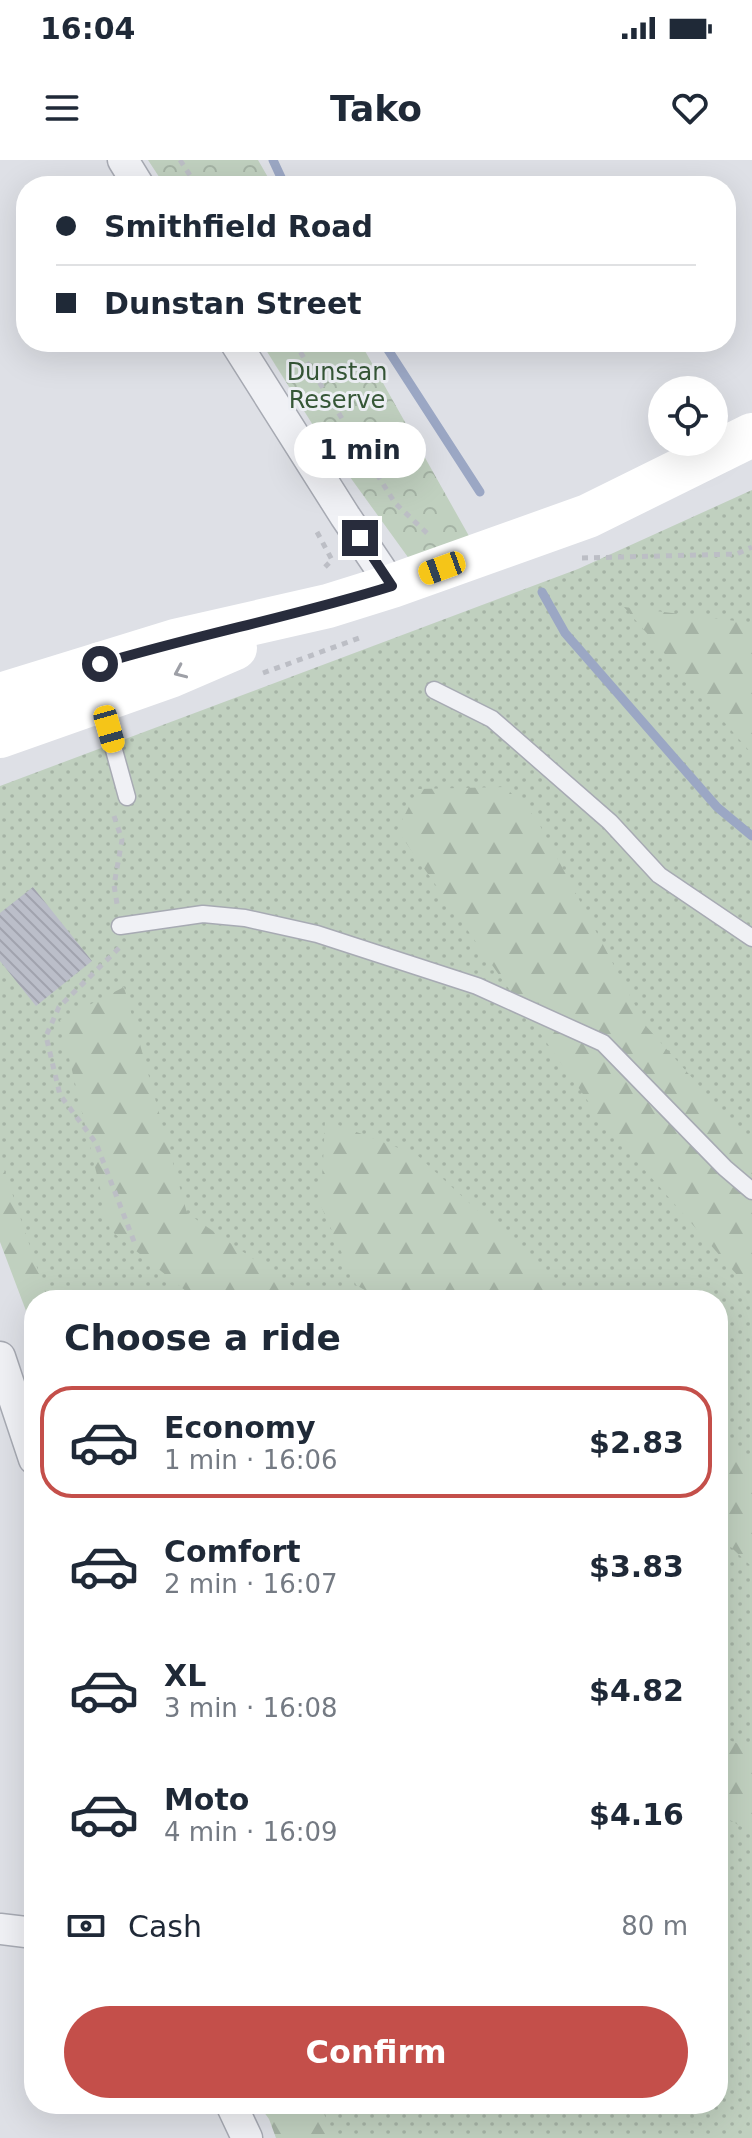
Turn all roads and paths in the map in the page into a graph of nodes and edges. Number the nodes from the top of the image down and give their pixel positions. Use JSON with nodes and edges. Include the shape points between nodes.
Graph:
{"nodes":[{"id":1,"x":241,"y":352,"type":"edge"},
{"id":2,"x":300,"y":352,"type":"edge"},
{"id":3,"x":752,"y":435,"type":"edge"},
{"id":4,"x":443,"y":532,"type":"dead end"},
{"id":5,"x":752,"y":547,"type":"edge"},
{"id":6,"x":575,"y":559,"type":"dead end"},
{"id":7,"x":392,"y":586,"type":"junction"},
{"id":8,"x":328,"y":606,"type":"junction"},
{"id":9,"x":366,"y":635,"type":"dead end"},
{"id":10,"x":252,"y":677,"type":"dead end"},
{"id":11,"x":434,"y":690,"type":"dead end"},
{"id":12,"x":3,"y":695,"type":"edge"},
{"id":13,"x":101,"y":702,"type":"junction"},
{"id":14,"x":0,"y":736,"type":"edge"},
{"id":15,"x":127,"y":797,"type":"dead end"},
{"id":16,"x":110,"y":804,"type":"dead end"},
{"id":17,"x":120,"y":926,"type":"junction"},
{"id":18,"x":752,"y":938,"type":"edge"},
{"id":19,"x":752,"y":1191,"type":"edge"},
{"id":20,"x":135,"y":1244,"type":"dead end"},
{"id":21,"x":0,"y":1357,"type":"edge"},
{"id":22,"x":24,"y":1429,"type":"edge"},
{"id":23,"x":0,"y":1929,"type":"edge"},
{"id":24,"x":24,"y":1932,"type":"edge"},
{"id":25,"x":236,"y":2114,"type":"edge"},
{"id":26,"x":247,"y":2138,"type":"edge"}],
"edges":[{"from":1,"to":7,"type":"street"},
{"from":2,"to":4,"type":"path","via":[[395,503],[431,537]]},
{"from":3,"to":7,"type":"main road","via":[[588,516]]},
{"from":5,"to":6,"type":"path","via":[[737,554]]},
{"from":7,"to":8,"type":"main road"},
{"from":8,"to":12,"type":"main road","via":[[175,641]]},
{"from":8,"to":13,"type":"main road","one_way":true},
{"from":9,"to":10,"type":"path"},
{"from":11,"to":18,"type":"lane","via":[[492,719],[610,822],[659,875]]},
{"from":13,"to":14,"type":"main road"},
{"from":13,"to":15,"type":"lane"},
{"from":16,"to":17,"type":"path","via":[[122,840],[114,885]]},
{"from":17,"to":19,"type":"lane","via":[[203,914],[245,918],[317,934],[477,986],[603,1043]]},
{"from":17,"to":20,"type":"path","via":[[122,945],[59,1007],[46,1036],[60,1095],[96,1143]]},
{"from":21,"to":22,"type":"street"},
{"from":23,"to":24,"type":"street"},
{"from":25,"to":26,"type":"street"}]}
